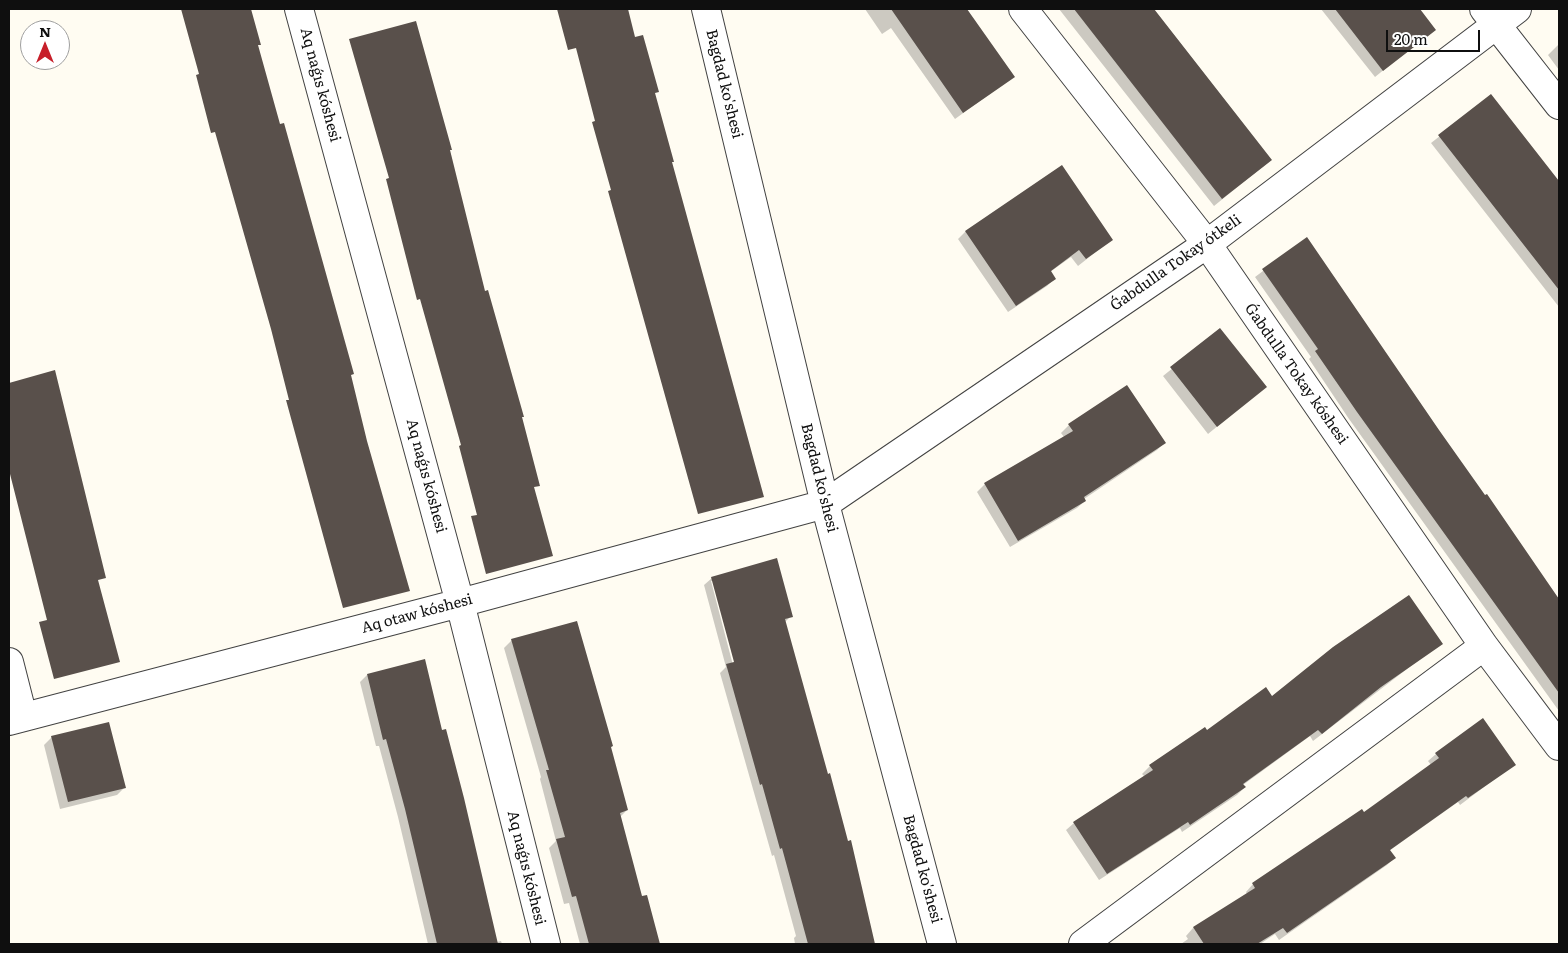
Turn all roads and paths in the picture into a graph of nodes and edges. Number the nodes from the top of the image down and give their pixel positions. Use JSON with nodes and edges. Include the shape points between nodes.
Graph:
{"nodes":[{"id":1,"x":299,"y":9,"type":"edge"},
{"id":2,"x":706,"y":9,"type":"edge"},
{"id":3,"x":1023,"y":9,"type":"edge"},
{"id":4,"x":1500,"y":14,"type":"edge"},
{"id":5,"x":1559,"y":105,"type":"edge"},
{"id":6,"x":1207,"y":244,"type":"junction"},
{"id":7,"x":825,"y":504,"type":"junction"},
{"id":8,"x":460,"y":603,"type":"junction"},
{"id":9,"x":1484,"y":646,"type":"junction"},
{"id":10,"x":9,"y":662,"type":"edge"},
{"id":11,"x":16,"y":719,"type":"edge"},
{"id":12,"x":1559,"y":746,"type":"edge"},
{"id":13,"x":546,"y":944,"type":"edge"},
{"id":14,"x":942,"y":944,"type":"edge"},
{"id":15,"x":1083,"y":944,"type":"edge"}],
"edges":[{"from":1,"to":8,"type":"street","name":"Aq naǵıs kóshesi"},
{"from":2,"to":7,"type":"street","name":"Bagdad ko'shesi"},
{"from":3,"to":6,"type":"street","name":"Ǵabdulla Tokay kóshesi"},
{"from":4,"to":5,"type":"street"},
{"from":4,"to":6,"type":"street","name":"Ǵabdulla Tokay ótkeli"},
{"from":6,"to":7,"type":"street","name":"Ǵabdulla Tokay ótkeli"},
{"from":6,"to":9,"type":"street","name":"Ǵabdulla Tokay kóshesi"},
{"from":7,"to":8,"type":"street","name":"Aq otaw kóshesi"},
{"from":7,"to":14,"type":"street","name":"Bagdad ko'shesi"},
{"from":8,"to":11,"type":"street","name":"Aq otaw kóshesi"},
{"from":8,"to":13,"type":"street","name":"Aq naǵıs kóshesi"},
{"from":9,"to":12,"type":"street","name":"Ǵabdulla Tokay kóshesi"},
{"from":9,"to":15,"type":"street"},
{"from":10,"to":11,"type":"street"}]}
